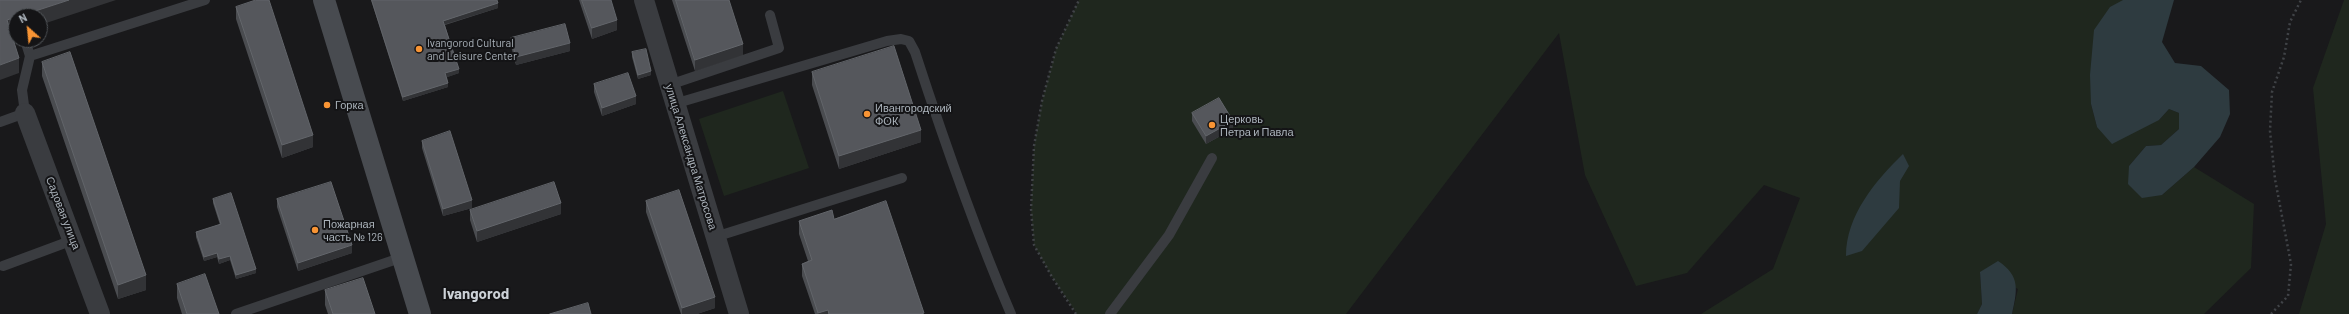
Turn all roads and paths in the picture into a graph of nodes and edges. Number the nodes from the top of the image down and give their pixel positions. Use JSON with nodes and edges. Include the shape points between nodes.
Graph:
{"nodes":[{"id":1,"x":205,"y":0,"type":"edge"},
{"id":2,"x":324,"y":0,"type":"edge"},
{"id":3,"x":644,"y":0,"type":"edge"},
{"id":4,"x":1079,"y":0,"type":"edge"},
{"id":5,"x":2302,"y":0,"type":"edge"},
{"id":6,"x":770,"y":15,"type":"dead end"},
{"id":7,"x":28,"y":48,"type":"edge"},
{"id":8,"x":30,"y":56,"type":"junction"},
{"id":9,"x":672,"y":94,"type":"junction"},
{"id":10,"x":25,"y":113,"type":"junction"},
{"id":11,"x":0,"y":122,"type":"edge"},
{"id":12,"x":1212,"y":158,"type":"dead end"},
{"id":13,"x":902,"y":178,"type":"dead end"},
{"id":14,"x":715,"y":237,"type":"junction"},
{"id":15,"x":73,"y":240,"type":"junction"},
{"id":16,"x":403,"y":257,"type":"junction"},
{"id":17,"x":3,"y":266,"type":"dead end"},
{"id":18,"x":100,"y":314,"type":"edge"},
{"id":19,"x":236,"y":314,"type":"edge"},
{"id":20,"x":420,"y":314,"type":"edge"},
{"id":21,"x":739,"y":314,"type":"edge"},
{"id":22,"x":1011,"y":314,"type":"edge"},
{"id":23,"x":1076,"y":314,"type":"edge"},
{"id":24,"x":1110,"y":314,"type":"edge"},
{"id":25,"x":2271,"y":314,"type":"edge"}],
"edges":[{"from":1,"to":8,"type":"lane"},
{"from":2,"to":16,"type":"street"},
{"from":3,"to":9,"type":"street","name":"улица Александра Матросова"},
{"from":4,"to":23,"type":"path","via":[[1056,49],[1042,101],[1034,146],[1031,209],[1034,245]]},
{"from":5,"to":25,"type":"path","via":[[2290,22],[2284,58],[2272,92],[2270,131],[2275,179],[2291,264],[2288,296]]},
{"from":6,"to":9,"type":"lane","via":[[779,48]]},
{"from":7,"to":8,"type":"lane"},
{"from":8,"to":10,"type":"lane","via":[[22,90]]},
{"from":9,"to":14,"type":"street","name":"улица Александра Матросова"},
{"from":9,"to":22,"type":"lane","via":[[887,42],[901,39],[908,41],[915,52],[962,192]]},
{"from":10,"to":11,"type":"lane"},
{"from":10,"to":15,"type":"street","name":"Садовая улица"},
{"from":12,"to":24,"type":"lane","via":[[1169,235]]},
{"from":13,"to":14,"type":"lane"},
{"from":14,"to":21,"type":"street","name":"улица Александра Матросова"},
{"from":15,"to":17,"type":"lane"},
{"from":15,"to":18,"type":"street","name":"Садовая улица"},
{"from":16,"to":19,"type":"lane"},
{"from":16,"to":20,"type":"street"}]}
